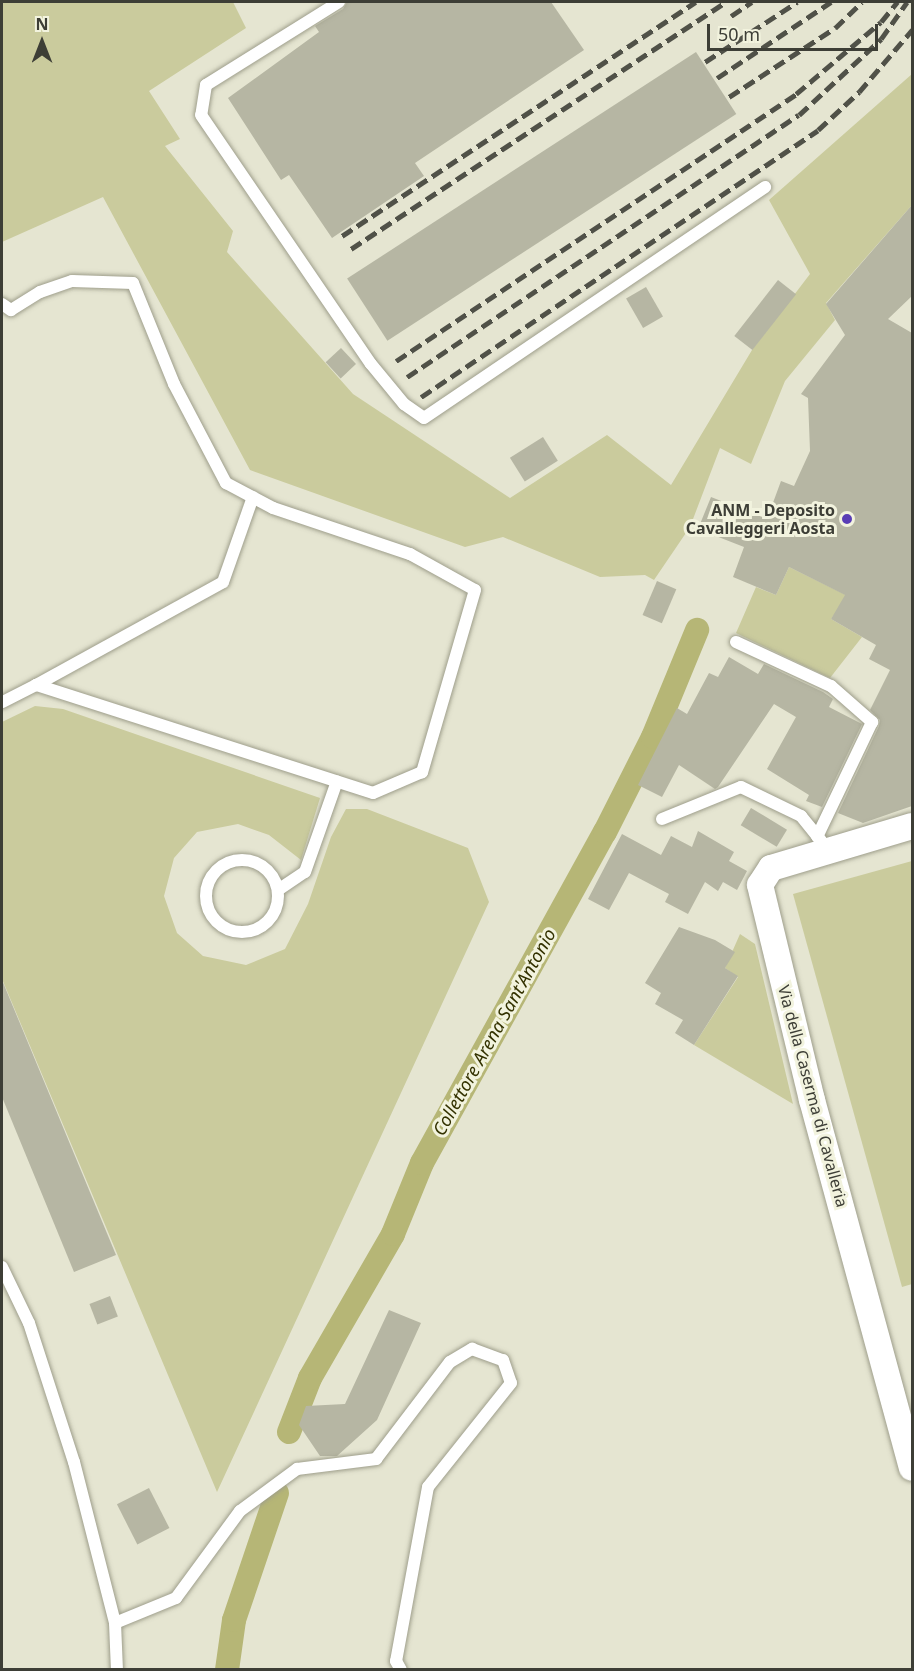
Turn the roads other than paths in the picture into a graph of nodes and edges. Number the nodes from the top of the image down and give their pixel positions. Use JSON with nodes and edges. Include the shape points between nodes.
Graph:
{"nodes":[{"id":1,"x":339,"y":2,"type":"edge"},
{"id":2,"x":765,"y":187,"type":"dead end"},
{"id":3,"x":2,"y":304,"type":"edge"},
{"id":4,"x":253,"y":497,"type":"junction"},
{"id":5,"x":736,"y":642,"type":"dead end"},
{"id":6,"x":36,"y":684,"type":"junction"},
{"id":7,"x":2,"y":702,"type":"edge"},
{"id":8,"x":337,"y":781,"type":"junction"},
{"id":9,"x":662,"y":819,"type":"dead end"},
{"id":10,"x":912,"y":826,"type":"edge"},
{"id":11,"x":822,"y":843,"type":"junction"},
{"id":12,"x":278,"y":890,"type":"junction"},
{"id":13,"x":2,"y":1268,"type":"edge"},
{"id":14,"x":912,"y":1468,"type":"edge"},
{"id":15,"x":115,"y":1623,"type":"junction"},
{"id":16,"x":117,"y":1670,"type":"edge"},
{"id":17,"x":401,"y":1670,"type":"edge"}],
"edges":[{"from":1,"to":2,"type":"lane","via":[[206,85],[201,115],[371,364],[404,404],[424,418]]},
{"from":3,"to":4,"type":"lane","via":[[11,310],[40,292],[72,281],[133,283],[174,384],[226,483]]},
{"from":4,"to":6,"type":"lane","via":[[223,582]]},
{"from":4,"to":8,"type":"lane","via":[[273,508],[410,554],[475,590],[422,772],[373,793]]},
{"from":5,"to":11,"type":"lane","via":[[831,686],[872,722]]},
{"from":6,"to":7,"type":"lane"},
{"from":6,"to":8,"type":"lane"},
{"from":8,"to":12,"type":"lane","via":[[305,872]]},
{"from":9,"to":11,"type":"lane","via":[[741,787],[801,816]]},
{"from":10,"to":11,"type":"street","name":"Via della Caserma di Cavalleria"},
{"from":11,"to":14,"type":"street","name":"Via della Caserma di Cavalleria","via":[[771,868],[760,885],[812,1100]]},
{"from":12,"to":12,"type":"lane","via":[[267,870],[246,860],[233,861],[209,878],[206,907],[212,918],[229,931],[255,931],[273,915]]},
{"from":13,"to":15,"type":"lane","via":[[29,1323],[75,1462]]},
{"from":15,"to":16,"type":"lane"},
{"from":15,"to":17,"type":"lane","via":[[176,1598],[240,1511],[297,1469],[376,1459],[450,1362],[472,1348],[503,1360],[511,1383],[428,1487],[396,1661]]}]}
